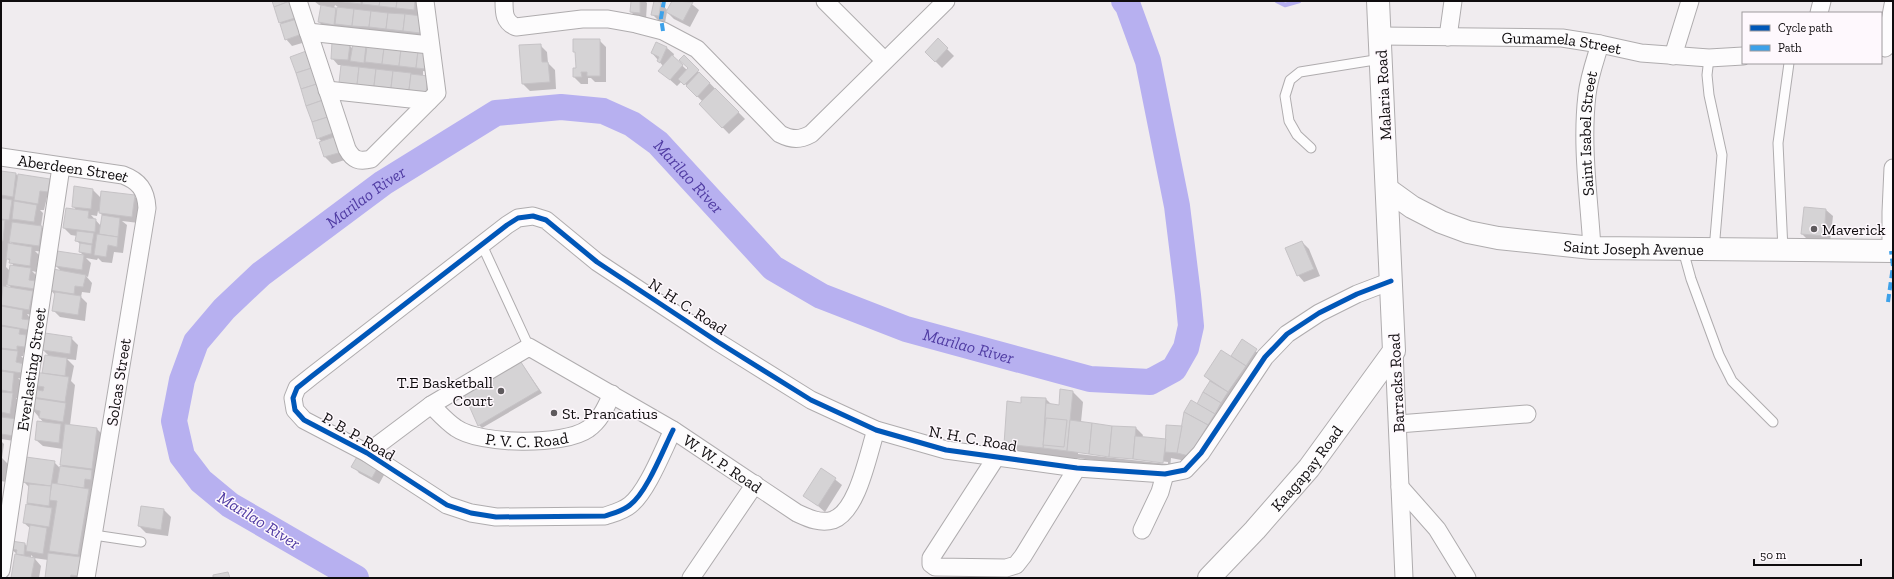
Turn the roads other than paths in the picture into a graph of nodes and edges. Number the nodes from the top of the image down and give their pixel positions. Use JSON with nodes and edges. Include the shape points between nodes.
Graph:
{"nodes":[{"id":1,"x":298,"y":1,"type":"edge"},
{"id":2,"x":425,"y":1,"type":"edge"},
{"id":3,"x":504,"y":1,"type":"edge"},
{"id":4,"x":825,"y":1,"type":"edge"},
{"id":5,"x":946,"y":1,"type":"edge"},
{"id":6,"x":1378,"y":1,"type":"edge"},
{"id":7,"x":1453,"y":1,"type":"edge"},
{"id":8,"x":1690,"y":1,"type":"edge"},
{"id":9,"x":1822,"y":1,"type":"edge"},
{"id":10,"x":1893,"y":6,"type":"edge"},
{"id":11,"x":1819,"y":12,"type":"edge"},
{"id":12,"x":308,"y":32,"type":"junction"},
{"id":13,"x":1380,"y":36,"type":"junction"},
{"id":14,"x":1448,"y":37,"type":"junction"},
{"id":15,"x":1600,"y":44,"type":"junction"},
{"id":16,"x":430,"y":45,"type":"junction"},
{"id":17,"x":1886,"y":49,"type":"edge"},
{"id":18,"x":1673,"y":56,"type":"junction"},
{"id":19,"x":1742,"y":56,"type":"edge"},
{"id":20,"x":1381,"y":58,"type":"junction"},
{"id":21,"x":1709,"y":58,"type":"junction"},
{"id":22,"x":884,"y":60,"type":"junction"},
{"id":23,"x":1789,"y":64,"type":"edge"},
{"id":24,"x":328,"y":90,"type":"junction"},
{"id":25,"x":429,"y":101,"type":"junction"},
{"id":26,"x":1311,"y":148,"type":"dead end"},
{"id":27,"x":1,"y":157,"type":"edge"},
{"id":28,"x":61,"y":167,"type":"junction"},
{"id":29,"x":1893,"y":168,"type":"edge"},
{"id":30,"x":142,"y":186,"type":"joint"},
{"id":31,"x":1387,"y":189,"type":"junction"},
{"id":32,"x":533,"y":216,"type":"joint"},
{"id":33,"x":482,"y":245,"type":"junction"},
{"id":34,"x":1592,"y":248,"type":"junction"},
{"id":35,"x":1683,"y":250,"type":"junction"},
{"id":36,"x":1714,"y":250,"type":"junction"},
{"id":37,"x":1783,"y":251,"type":"junction"},
{"id":38,"x":1892,"y":251,"type":"edge"},
{"id":39,"x":1391,"y":281,"type":"junction"},
{"id":40,"x":529,"y":347,"type":"junction"},
{"id":41,"x":1394,"y":351,"type":"junction"},
{"id":42,"x":612,"y":394,"type":"junction"},
{"id":43,"x":431,"y":406,"type":"junction"},
{"id":44,"x":1527,"y":414,"type":"dead end"},
{"id":45,"x":1773,"y":422,"type":"dead end"},
{"id":46,"x":1398,"y":424,"type":"junction"},
{"id":47,"x":673,"y":430,"type":"junction"},
{"id":48,"x":876,"y":430,"type":"junction"},
{"id":49,"x":367,"y":453,"type":"junction"},
{"id":50,"x":998,"y":456,"type":"junction"},
{"id":51,"x":1077,"y":468,"type":"junction"},
{"id":52,"x":1165,"y":474,"type":"junction"},
{"id":53,"x":755,"y":484,"type":"junction"},
{"id":54,"x":1400,"y":487,"type":"junction"},
{"id":55,"x":1142,"y":530,"type":"dead end"},
{"id":56,"x":94,"y":535,"type":"junction"},
{"id":57,"x":141,"y":542,"type":"dead end"},
{"id":58,"x":1,"y":570,"type":"edge"},
{"id":59,"x":86,"y":578,"type":"edge"},
{"id":60,"x":691,"y":578,"type":"edge"},
{"id":61,"x":1209,"y":578,"type":"edge"},
{"id":62,"x":1404,"y":578,"type":"edge"},
{"id":63,"x":1467,"y":578,"type":"edge"}],
"edges":[{"from":1,"to":12,"type":"street"},
{"from":2,"to":16,"type":"street"},
{"from":3,"to":22,"type":"street","via":[[505,19],[516,27],[582,19],[608,19],[663,31],[678,38],[697,49],[780,134],[796,139],[803,139],[811,134]]},
{"from":4,"to":22,"type":"street"},
{"from":5,"to":22,"type":"street"},
{"from":6,"to":13,"type":"main road","name":"Malaria Road"},
{"from":7,"to":14,"type":"street"},
{"from":8,"to":18,"type":"street"},
{"from":9,"to":11,"type":"street"},
{"from":10,"to":17,"type":"street"},
{"from":12,"to":16,"type":"street"},
{"from":12,"to":24,"type":"street"},
{"from":13,"to":14,"type":"street","name":"Gumamela Street"},
{"from":13,"to":20,"type":"main road","name":"Malaria Road"},
{"from":14,"to":15,"type":"street","name":"Gumamela Street","via":[[1562,38]]},
{"from":15,"to":18,"type":"street","name":"Gumamela Street","via":[[1641,53]]},
{"from":15,"to":34,"type":"street","name":"Saint Isabel Street","via":[[1588,88],[1585,118],[1586,181]]},
{"from":16,"to":25,"type":"street","via":[[437,94]]},
{"from":18,"to":21,"type":"street","name":"Gumamela Street"},
{"from":19,"to":21,"type":"street","name":"Gumamela Street"},
{"from":20,"to":26,"type":"lane","via":[[1300,72],[1290,80],[1286,96],[1289,121],[1297,135]]},
{"from":20,"to":31,"type":"main road","name":"Malaria Road"},
{"from":21,"to":36,"type":"lane","via":[[1709,95],[1722,155]]},
{"from":23,"to":37,"type":"lane","via":[[1778,143]]},
{"from":24,"to":25,"type":"street"},
{"from":24,"to":25,"type":"street","via":[[350,156],[363,161],[371,159]]},
{"from":27,"to":28,"type":"street","name":"Aberdeen Street"},
{"from":28,"to":30,"type":"street","name":"Aberdeen Street","via":[[123,175],[134,179]]},
{"from":28,"to":58,"type":"street","name":"Everlasting Street"},
{"from":29,"to":38,"type":"street"},
{"from":30,"to":56,"type":"street","name":"Solcas Street","via":[[147,208]]},
{"from":31,"to":34,"type":"main road","name":"Saint Joseph Avenue","via":[[1412,208],[1468,232],[1498,238]]},
{"from":31,"to":39,"type":"main road","name":"Barracks Road"},
{"from":32,"to":33,"type":"street","name":"P. B. P. Road","via":[[518,218]]},
{"from":32,"to":48,"type":"street","name":"N. H. C. Road","via":[[551,224],[597,262],[718,342],[811,400]]},
{"from":33,"to":40,"type":"lane"},
{"from":33,"to":49,"type":"street","name":"P. B. P. Road","via":[[298,388],[293,398],[295,410],[304,420]]},
{"from":34,"to":35,"type":"main road","name":"Saint Joseph Avenue"},
{"from":35,"to":36,"type":"main road","name":"Saint Joseph Avenue"},
{"from":35,"to":45,"type":"lane","via":[[1719,355],[1732,380]]},
{"from":36,"to":37,"type":"main road","name":"Saint Joseph Avenue"},
{"from":37,"to":38,"type":"main road","name":"Saint Joseph Avenue"},
{"from":39,"to":41,"type":"main road","name":"Barracks Road"},
{"from":39,"to":52,"type":"street","name":"N. H. C. Road","via":[[1319,313],[1287,334],[1265,357],[1201,454],[1185,470]]},
{"from":40,"to":42,"type":"street","name":"W. W. P. Road"},
{"from":40,"to":43,"type":"street"},
{"from":41,"to":46,"type":"street","name":"Barracks Road"},
{"from":41,"to":61,"type":"main road","name":"Kaagapay Road","via":[[1309,468]]},
{"from":42,"to":43,"type":"street","name":"P. V. C. Road","via":[[604,412],[588,429],[570,437],[530,442],[477,437],[457,429]]},
{"from":42,"to":47,"type":"street","name":"W. W. P. Road"},
{"from":43,"to":49,"type":"street"},
{"from":44,"to":46,"type":"street"},
{"from":46,"to":54,"type":"street","name":"Barracks Road"},
{"from":47,"to":49,"type":"street","name":"P. B. P. Road","via":[[640,496],[619,512],[605,516],[496,517],[471,513],[447,505]]},
{"from":47,"to":53,"type":"street","name":"W. W. P. Road"},
{"from":48,"to":50,"type":"street","name":"N. H. C. Road","via":[[946,450]]},
{"from":48,"to":53,"type":"street","name":"W. W. P. Road","via":[[856,493],[842,514],[833,520],[820,521],[797,513]]},
{"from":50,"to":51,"type":"street","name":"N. H. C. Road"},
{"from":50,"to":51,"type":"street","via":[[931,558],[931,564],[935,567],[1006,568],[1016,565]]},
{"from":51,"to":52,"type":"street","name":"N. H. C. Road"},
{"from":52,"to":55,"type":"street","via":[[1160,492]]},
{"from":53,"to":60,"type":"street"},
{"from":54,"to":62,"type":"street","name":"Barracks Road"},
{"from":54,"to":63,"type":"street","via":[[1437,529]]},
{"from":56,"to":57,"type":"lane"},
{"from":56,"to":59,"type":"street","name":"Solcas Street"}]}
